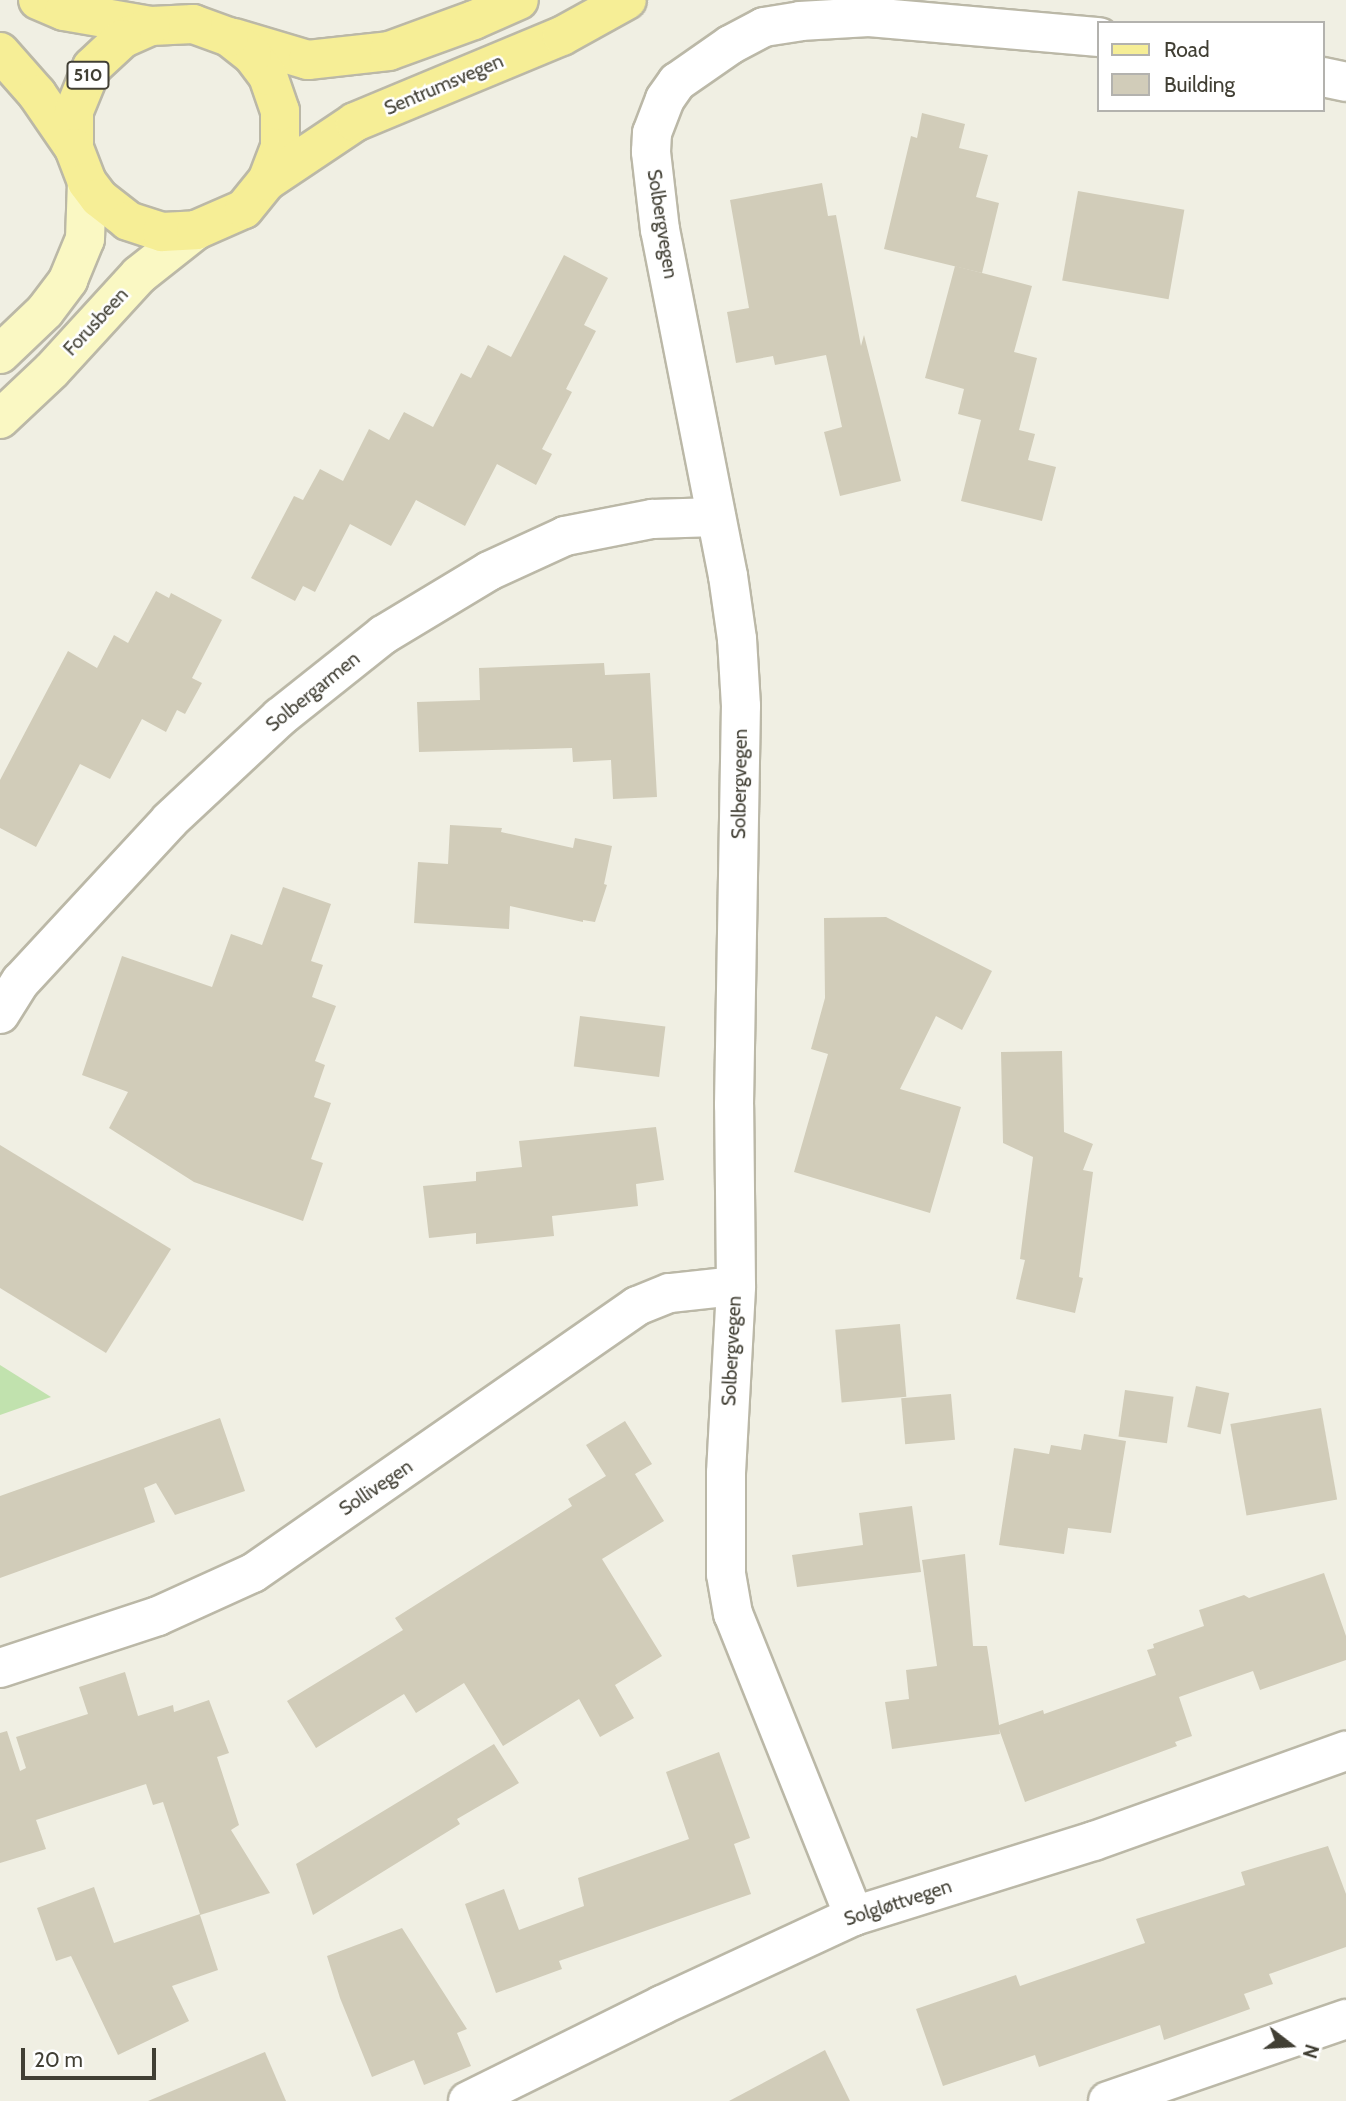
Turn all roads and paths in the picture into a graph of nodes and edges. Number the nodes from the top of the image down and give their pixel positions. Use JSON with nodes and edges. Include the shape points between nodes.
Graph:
{"nodes":[{"id":1,"x":38,"y":0,"type":"edge"},
{"id":2,"x":519,"y":0,"type":"edge"},
{"id":3,"x":627,"y":0,"type":"edge"},
{"id":4,"x":151,"y":26,"type":"junction"},
{"id":5,"x":229,"y":37,"type":"junction"},
{"id":6,"x":1098,"y":37,"type":"edge"},
{"id":7,"x":0,"y":51,"type":"edge"},
{"id":8,"x":1325,"y":78,"type":"edge"},
{"id":9,"x":1346,"y":82,"type":"edge"},
{"id":10,"x":81,"y":165,"type":"junction"},
{"id":11,"x":267,"y":181,"type":"junction"},
{"id":12,"x":196,"y":230,"type":"junction"},
{"id":13,"x":0,"y":354,"type":"edge"},
{"id":14,"x":0,"y":419,"type":"edge"},
{"id":15,"x":716,"y":517,"type":"junction"},
{"id":16,"x":0,"y":1013,"type":"edge"},
{"id":17,"x":736,"y":1286,"type":"junction"},
{"id":18,"x":0,"y":1668,"type":"edge"},
{"id":19,"x":1346,"y":1751,"type":"edge"},
{"id":20,"x":854,"y":1916,"type":"junction"},
{"id":21,"x":1346,"y":2019,"type":"edge"},
{"id":22,"x":468,"y":2101,"type":"edge"},
{"id":23,"x":1108,"y":2101,"type":"edge"}],
"edges":[{"from":1,"to":4,"type":"main road","number":"510","via":[[64,11]]},
{"from":2,"to":5,"type":"main road","number":"510","via":[[389,51],[308,60]]},
{"from":3,"to":11,"type":"main road","name":"Sentrumsvegen","number":"510","via":[[562,36],[355,122]]},
{"from":4,"to":5,"type":"main road","number":"510","via":[[193,24]]},
{"from":4,"to":10,"type":"main road","number":"510","via":[[122,39],[92,67],[74,111]]},
{"from":5,"to":11,"type":"main road","number":"510","via":[[252,55],[268,76],[281,111],[280,147]]},
{"from":6,"to":15,"type":"street","name":"Solbergvegen","via":[[869,18],[800,21],[764,27],[677,82],[657,117],[651,152],[660,230]]},
{"from":7,"to":10,"type":"main road","number":"510","via":[[37,94]]},
{"from":8,"to":9,"type":"street"},
{"from":10,"to":12,"type":"main road","number":"510","via":[[99,198],[128,221],[162,232]]},
{"from":10,"to":13,"type":"main road","via":[[85,239],[68,280],[46,311]]},
{"from":11,"to":12,"type":"main road","number":"510","via":[[244,209]]},
{"from":12,"to":14,"type":"main road","name":"Forusbeen","via":[[139,275]]},
{"from":15,"to":16,"type":"street","name":"Solbergarmen","via":[[652,519],[565,536],[489,571],[383,635],[280,717],[170,820],[20,981]]},
{"from":15,"to":17,"type":"street","name":"Solbergvegen","via":[[737,639],[741,706],[734,1105]]},
{"from":17,"to":18,"type":"street","name":"Sollivegen","via":[[670,1293],[638,1306],[253,1573],[158,1616]]},
{"from":17,"to":20,"type":"street","name":"Solbergvegen","via":[[726,1474],[726,1574],[733,1614]]},
{"from":19,"to":20,"type":"street","name":"Solgløttvegen","via":[[1094,1841]]},
{"from":20,"to":22,"type":"street","name":"Solgløttvegen"},
{"from":21,"to":23,"type":"street"}]}
